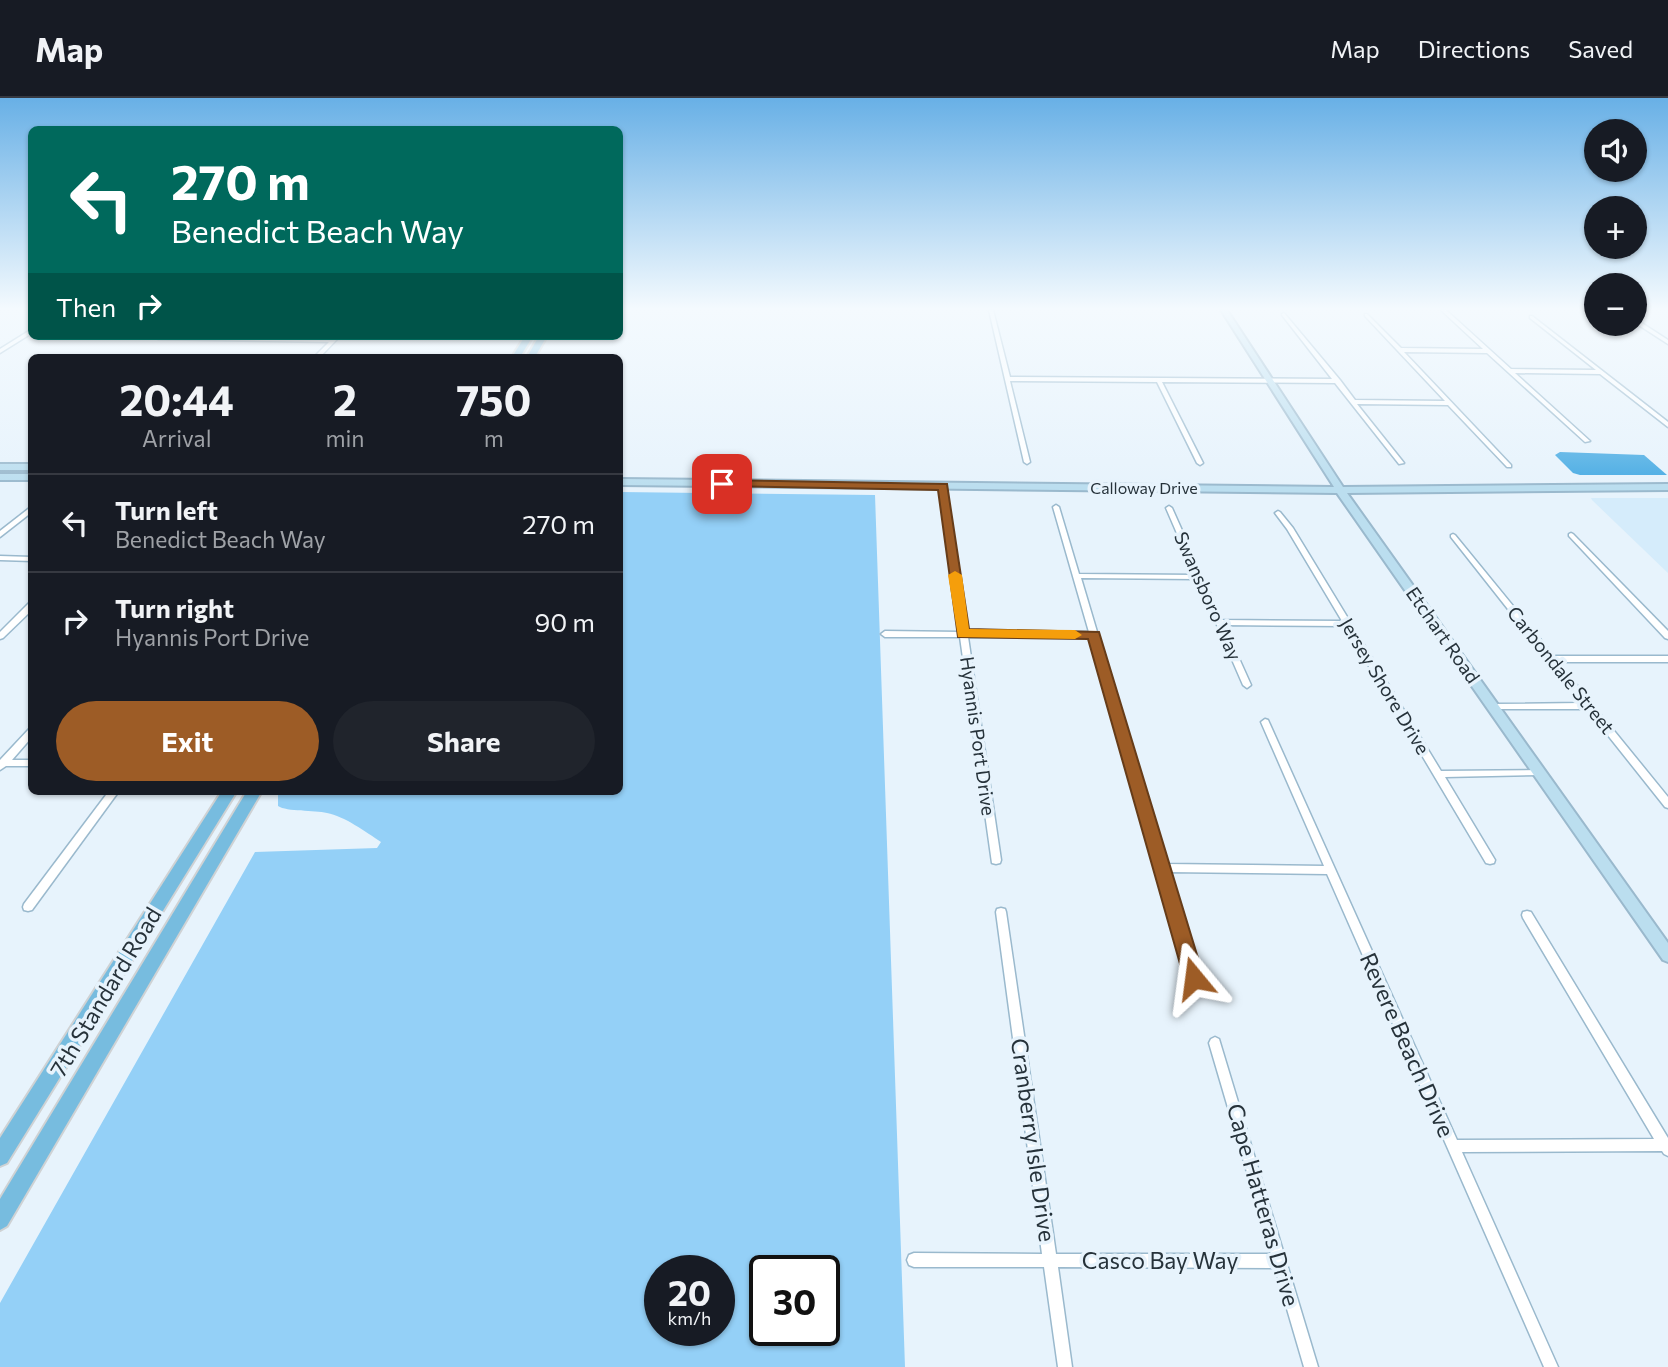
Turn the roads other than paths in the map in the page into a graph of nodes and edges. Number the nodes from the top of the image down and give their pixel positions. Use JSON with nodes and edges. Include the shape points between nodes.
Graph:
{"nodes":[{"id":1,"x":1005,"y":369,"type":"edge"},
{"id":2,"x":1263,"y":369,"type":"edge"},
{"id":3,"x":1329,"y":369,"type":"edge"},
{"id":4,"x":1418,"y":369,"type":"edge"},
{"id":5,"x":1598,"y":369,"type":"edge"},
{"id":6,"x":1509,"y":371,"type":"joint"},
{"id":7,"x":1601,"y":372,"type":"junction"},
{"id":8,"x":1007,"y":379,"type":"junction"},
{"id":9,"x":1158,"y":379,"type":"junction"},
{"id":10,"x":1270,"y":380,"type":"junction"},
{"id":11,"x":1338,"y":381,"type":"junction"},
{"id":12,"x":1355,"y":402,"type":"junction"},
{"id":13,"x":1450,"y":403,"type":"junction"},
{"id":14,"x":1668,"y":425,"type":"edge"},
{"id":15,"x":1587,"y":441,"type":"dead end"},
{"id":16,"x":1027,"y":462,"type":"dead end"},
{"id":17,"x":1200,"y":463,"type":"dead end"},
{"id":18,"x":1401,"y":463,"type":"dead end"},
{"id":19,"x":1509,"y":466,"type":"dead end"},
{"id":20,"x":0,"y":467,"type":"edge"},
{"id":21,"x":28,"y":467,"type":"edge"},
{"id":22,"x":0,"y":477,"type":"edge"},
{"id":23,"x":28,"y":477,"type":"edge"},
{"id":24,"x":623,"y":482,"type":"edge"},
{"id":25,"x":943,"y":487,"type":"junction"},
{"id":26,"x":1668,"y":487,"type":"edge"},
{"id":27,"x":1340,"y":490,"type":"junction"},
{"id":28,"x":1056,"y":507,"type":"dead end"},
{"id":29,"x":1169,"y":508,"type":"dead end"},
{"id":30,"x":28,"y":511,"type":"edge"},
{"id":31,"x":1278,"y":513,"type":"dead end"},
{"id":32,"x":0,"y":535,"type":"edge"},
{"id":33,"x":1572,"y":535,"type":"dead end"},
{"id":34,"x":1453,"y":536,"type":"dead end"},
{"id":35,"x":0,"y":558,"type":"edge"},
{"id":36,"x":28,"y":559,"type":"edge"},
{"id":37,"x":1078,"y":576,"type":"junction"},
{"id":38,"x":1199,"y":577,"type":"junction"},
{"id":39,"x":28,"y":609,"type":"edge"},
{"id":40,"x":1219,"y":622,"type":"junction"},
{"id":41,"x":1348,"y":624,"type":"junction"},
{"id":42,"x":885,"y":634,"type":"dead end"},
{"id":43,"x":963,"y":634,"type":"junction"},
{"id":44,"x":1094,"y":635,"type":"junction"},
{"id":45,"x":0,"y":636,"type":"edge"},
{"id":46,"x":1668,"y":636,"type":"edge"},
{"id":47,"x":1553,"y":659,"type":"junction"},
{"id":48,"x":1668,"y":659,"type":"edge"},
{"id":49,"x":1247,"y":685,"type":"dead end"},
{"id":50,"x":1590,"y":706,"type":"junction"},
{"id":51,"x":1494,"y":707,"type":"junction"},
{"id":52,"x":1265,"y":722,"type":"dead end"},
{"id":53,"x":28,"y":735,"type":"edge"},
{"id":54,"x":28,"y":763,"type":"edge"},
{"id":55,"x":1,"y":764,"type":"edge"},
{"id":56,"x":1539,"y":772,"type":"junction"},
{"id":57,"x":1438,"y":775,"type":"junction"},
{"id":58,"x":111,"y":795,"type":"edge"},
{"id":59,"x":227,"y":795,"type":"edge"},
{"id":60,"x":253,"y":795,"type":"edge"},
{"id":61,"x":1668,"y":804,"type":"edge"},
{"id":62,"x":996,"y":860,"type":"dead end"},
{"id":63,"x":1490,"y":860,"type":"dead end"},
{"id":64,"x":1163,"y":868,"type":"junction"},
{"id":65,"x":1330,"y":870,"type":"junction"},
{"id":66,"x":28,"y":906,"type":"dead end"},
{"id":67,"x":1001,"y":912,"type":"dead end"},
{"id":68,"x":1527,"y":915,"type":"dead end"},
{"id":69,"x":1668,"y":955,"type":"edge"},
{"id":70,"x":1194,"y":978,"type":"dead end"},
{"id":71,"x":1215,"y":1043,"type":"dead end"},
{"id":72,"x":1452,"y":1146,"type":"junction"},
{"id":73,"x":1667,"y":1147,"type":"edge"},
{"id":74,"x":0,"y":1156,"type":"edge"},
{"id":75,"x":0,"y":1219,"type":"edge"},
{"id":76,"x":914,"y":1260,"type":"dead end"},
{"id":77,"x":1050,"y":1261,"type":"junction"},
{"id":78,"x":1279,"y":1261,"type":"junction"},
{"id":79,"x":1065,"y":1367,"type":"edge"},
{"id":80,"x":1311,"y":1367,"type":"edge"},
{"id":81,"x":1551,"y":1367,"type":"edge"}],
"edges":[{"from":1,"to":8,"type":"street"},
{"from":2,"to":10,"type":"main road","name":"Etchart Road"},
{"from":3,"to":11,"type":"street"},
{"from":4,"to":13,"type":"street"},
{"from":5,"to":7,"type":"street"},
{"from":6,"to":7,"type":"street"},
{"from":6,"to":15,"type":"street"},
{"from":7,"to":14,"type":"street"},
{"from":8,"to":9,"type":"street"},
{"from":8,"to":16,"type":"street"},
{"from":9,"to":10,"type":"street"},
{"from":9,"to":17,"type":"street"},
{"from":10,"to":11,"type":"street"},
{"from":10,"to":27,"type":"main road","name":"Etchart Road"},
{"from":11,"to":12,"type":"street"},
{"from":12,"to":13,"type":"street"},
{"from":12,"to":18,"type":"street"},
{"from":13,"to":19,"type":"street"},
{"from":20,"to":21,"type":"main road"},
{"from":22,"to":23,"type":"main road"},
{"from":24,"to":25,"type":"main road","name":"Calloway Drive"},
{"from":25,"to":27,"type":"main road","name":"Calloway Drive"},
{"from":25,"to":43,"type":"street","name":"Hyannis Port Drive"},
{"from":26,"to":27,"type":"main road","name":"Calloway Drive"},
{"from":27,"to":51,"type":"main road","name":"Etchart Road"},
{"from":28,"to":37,"type":"street"},
{"from":29,"to":38,"type":"street","name":"Swansboro Way"},
{"from":30,"to":32,"type":"street"},
{"from":31,"to":41,"type":"street","name":"Jersey Shore Drive"},
{"from":33,"to":46,"type":"street"},
{"from":34,"to":47,"type":"street","name":"Carbondale Street"},
{"from":35,"to":36,"type":"street"},
{"from":37,"to":38,"type":"street"},
{"from":37,"to":44,"type":"street"},
{"from":38,"to":40,"type":"street","name":"Swansboro Way"},
{"from":39,"to":45,"type":"street"},
{"from":40,"to":41,"type":"street"},
{"from":40,"to":49,"type":"street","name":"Swansboro Way"},
{"from":41,"to":57,"type":"street","name":"Jersey Shore Drive"},
{"from":42,"to":43,"type":"street"},
{"from":43,"to":44,"type":"street"},
{"from":43,"to":62,"type":"street","name":"Hyannis Port Drive"},
{"from":44,"to":64,"type":"street"},
{"from":47,"to":48,"type":"street"},
{"from":47,"to":50,"type":"street","name":"Carbondale Street"},
{"from":50,"to":51,"type":"street"},
{"from":50,"to":61,"type":"street","name":"Carbondale Street"},
{"from":51,"to":56,"type":"main road","name":"Etchart Road"},
{"from":52,"to":65,"type":"street","name":"Revere Beach Drive"},
{"from":53,"to":55,"type":"street"},
{"from":54,"to":55,"type":"street"},
{"from":56,"to":57,"type":"street"},
{"from":56,"to":69,"type":"main road","name":"Etchart Road"},
{"from":57,"to":63,"type":"street","name":"Jersey Shore Drive"},
{"from":58,"to":66,"type":"street"},
{"from":59,"to":74,"type":"main road","name":"7th Standard Road"},
{"from":60,"to":75,"type":"main road","name":"7th Standard Road"},
{"from":64,"to":65,"type":"street"},
{"from":64,"to":70,"type":"street"},
{"from":65,"to":72,"type":"street","name":"Revere Beach Drive"},
{"from":67,"to":77,"type":"street","name":"Cranberry Isle Drive"},
{"from":68,"to":73,"type":"street"},
{"from":71,"to":78,"type":"street","name":"Cape Hatteras Drive"},
{"from":72,"to":73,"type":"street"},
{"from":72,"to":81,"type":"street","name":"Revere Beach Drive"},
{"from":76,"to":77,"type":"street","name":"Casco Bay Way"},
{"from":77,"to":78,"type":"street","name":"Casco Bay Way"},
{"from":77,"to":79,"type":"street","name":"Cranberry Isle Drive"},
{"from":78,"to":80,"type":"street","name":"Cape Hatteras Drive"}]}
